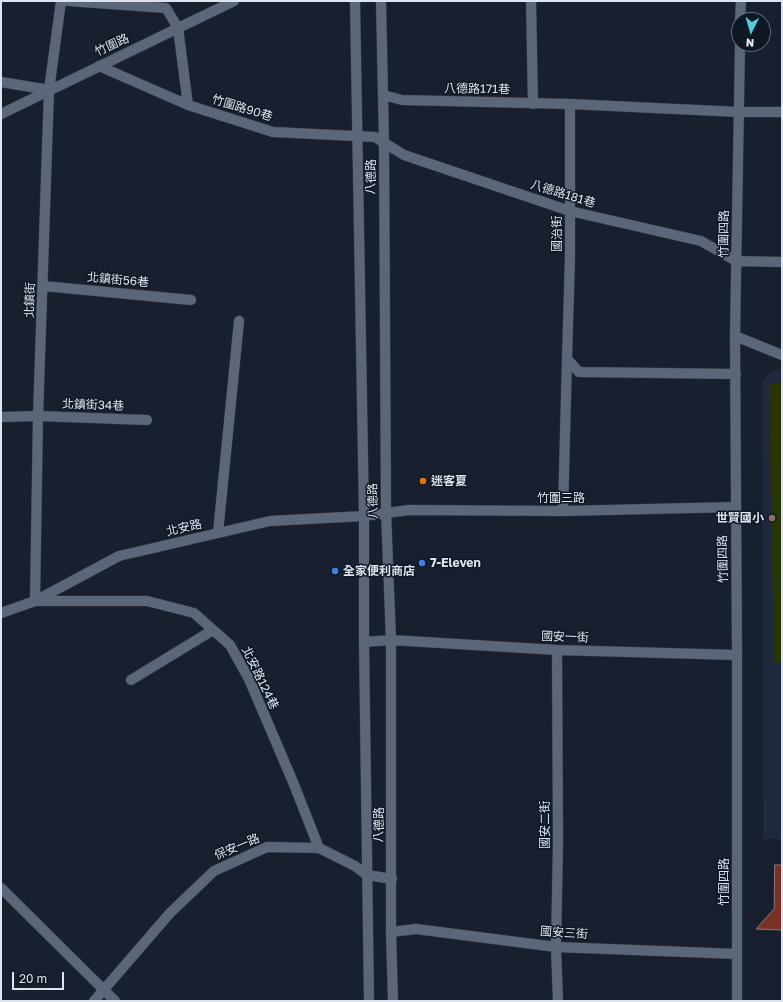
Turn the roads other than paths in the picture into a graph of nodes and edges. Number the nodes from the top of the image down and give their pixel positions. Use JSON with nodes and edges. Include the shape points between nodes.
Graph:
{"nodes":[{"id":1,"x":61,"y":1,"type":"edge"},
{"id":2,"x":68,"y":1,"type":"edge"},
{"id":3,"x":234,"y":1,"type":"edge"},
{"id":4,"x":355,"y":1,"type":"edge"},
{"id":5,"x":381,"y":1,"type":"edge"},
{"id":6,"x":531,"y":1,"type":"edge"},
{"id":7,"x":740,"y":1,"type":"edge"},
{"id":8,"x":740,"y":12,"type":"edge"},
{"id":9,"x":178,"y":28,"type":"junction"},
{"id":10,"x":740,"y":52,"type":"edge"},
{"id":11,"x":99,"y":66,"type":"junction"},
{"id":12,"x":1,"y":82,"type":"edge"},
{"id":13,"x":49,"y":90,"type":"junction"},
{"id":14,"x":383,"y":95,"type":"junction"},
{"id":15,"x":533,"y":104,"type":"junction"},
{"id":16,"x":570,"y":104,"type":"junction"},
{"id":17,"x":188,"y":105,"type":"junction"},
{"id":18,"x":739,"y":112,"type":"junction"},
{"id":19,"x":782,"y":112,"type":"edge"},
{"id":20,"x":1,"y":114,"type":"edge"},
{"id":21,"x":357,"y":136,"type":"junction"},
{"id":22,"x":384,"y":143,"type":"junction"},
{"id":23,"x":570,"y":211,"type":"junction"},
{"id":24,"x":736,"y":261,"type":"junction"},
{"id":25,"x":782,"y":262,"type":"edge"},
{"id":26,"x":43,"y":286,"type":"junction"},
{"id":27,"x":191,"y":300,"type":"dead end"},
{"id":28,"x":239,"y":321,"type":"dead end"},
{"id":29,"x":735,"y":336,"type":"junction"},
{"id":30,"x":782,"y":354,"type":"edge"},
{"id":31,"x":567,"y":359,"type":"junction"},
{"id":32,"x":736,"y":374,"type":"junction"},
{"id":33,"x":38,"y":416,"type":"junction"},
{"id":34,"x":1,"y":417,"type":"edge"},
{"id":35,"x":147,"y":420,"type":"dead end"},
{"id":36,"x":736,"y":507,"type":"junction"},
{"id":37,"x":563,"y":511,"type":"junction"},
{"id":38,"x":386,"y":512,"type":"junction"},
{"id":39,"x":364,"y":516,"type":"junction"},
{"id":40,"x":218,"y":533,"type":"junction"},
{"id":41,"x":35,"y":601,"type":"junction"},
{"id":42,"x":1,"y":613,"type":"edge"},
{"id":43,"x":214,"y":630,"type":"junction"},
{"id":44,"x":391,"y":640,"type":"junction"},
{"id":45,"x":364,"y":642,"type":"junction"},
{"id":46,"x":557,"y":650,"type":"junction"},
{"id":47,"x":738,"y":655,"type":"junction"},
{"id":48,"x":131,"y":680,"type":"dead end"},
{"id":49,"x":319,"y":848,"type":"junction"},
{"id":50,"x":367,"y":875,"type":"junction"},
{"id":51,"x":392,"y":880,"type":"junction"},
{"id":52,"x":1,"y":888,"type":"edge"},
{"id":53,"x":391,"y":932,"type":"junction"},
{"id":54,"x":556,"y":947,"type":"junction"},
{"id":55,"x":737,"y":954,"type":"junction"},
{"id":56,"x":103,"y":990,"type":"junction"},
{"id":57,"x":94,"y":1001,"type":"edge"},
{"id":58,"x":115,"y":1001,"type":"edge"},
{"id":59,"x":369,"y":1001,"type":"edge"},
{"id":60,"x":393,"y":1001,"type":"edge"},
{"id":61,"x":558,"y":1001,"type":"edge"},
{"id":62,"x":737,"y":1001,"type":"edge"}],
"edges":[{"from":1,"to":13,"type":"street","name":"北鎮街"},
{"from":2,"to":9,"type":"street","via":[[166,8]]},
{"from":3,"to":9,"type":"street","name":"竹圍路"},
{"from":4,"to":21,"type":"street","name":"八德路"},
{"from":5,"to":14,"type":"street","name":"八德路"},
{"from":6,"to":15,"type":"street"},
{"from":7,"to":8,"type":"street"},
{"from":9,"to":11,"type":"street","name":"竹圍路"},
{"from":9,"to":17,"type":"street"},
{"from":10,"to":18,"type":"street","name":"竹圍四路"},
{"from":11,"to":13,"type":"street","name":"竹圍路"},
{"from":11,"to":17,"type":"street","name":"竹圍路90巷"},
{"from":12,"to":13,"type":"street"},
{"from":13,"to":20,"type":"street","name":"竹圍路"},
{"from":13,"to":26,"type":"street","name":"北鎮街"},
{"from":14,"to":15,"type":"street","name":"八德路171巷","via":[[402,100]]},
{"from":14,"to":22,"type":"street","name":"八德路"},
{"from":15,"to":16,"type":"street","name":"八德路171巷"},
{"from":16,"to":18,"type":"street"},
{"from":16,"to":23,"type":"street","name":"國治街"},
{"from":17,"to":21,"type":"street","name":"竹圍路90巷","via":[[273,132]]},
{"from":18,"to":19,"type":"street"},
{"from":18,"to":24,"type":"street","name":"竹圍四路"},
{"from":21,"to":22,"type":"street","name":"竹圍路90巷","via":[[375,137]]},
{"from":21,"to":39,"type":"street","name":"八德路"},
{"from":22,"to":23,"type":"street","name":"八德路181巷","via":[[404,155]]},
{"from":22,"to":38,"type":"street","name":"八德路"},
{"from":23,"to":24,"type":"street","name":"八德路181巷","via":[[701,242]]},
{"from":23,"to":31,"type":"street","name":"國治街"},
{"from":24,"to":25,"type":"street"},
{"from":24,"to":29,"type":"street","name":"竹圍四路"},
{"from":26,"to":27,"type":"street","name":"北鎮街56巷"},
{"from":26,"to":33,"type":"street","name":"北鎮街"},
{"from":28,"to":40,"type":"street"},
{"from":29,"to":30,"type":"street"},
{"from":29,"to":32,"type":"street","name":"竹圍四路"},
{"from":31,"to":32,"type":"street","via":[[579,372]]},
{"from":31,"to":37,"type":"street","name":"國治街"},
{"from":32,"to":36,"type":"street","name":"竹圍四路"},
{"from":33,"to":34,"type":"street","name":"北鎮街34巷"},
{"from":33,"to":35,"type":"street","name":"北鎮街34巷"},
{"from":33,"to":41,"type":"street","name":"北鎮街"},
{"from":36,"to":37,"type":"street","name":"竹圍三路"},
{"from":36,"to":47,"type":"street","name":"竹圍四路"},
{"from":37,"to":38,"type":"street","name":"竹圍三路"},
{"from":38,"to":39,"type":"street","name":"北安路"},
{"from":38,"to":44,"type":"street","name":"八德路"},
{"from":39,"to":40,"type":"street","name":"北安路","via":[[270,520]]},
{"from":39,"to":45,"type":"street","name":"八德路"},
{"from":40,"to":41,"type":"street","name":"北安路","via":[[119,556]]},
{"from":41,"to":42,"type":"street","name":"北安路"},
{"from":41,"to":43,"type":"street","name":"北安路124巷","via":[[147,602],[194,612]]},
{"from":43,"to":48,"type":"street"},
{"from":43,"to":49,"type":"street","name":"北安路124巷","via":[[230,645],[249,678]]},
{"from":44,"to":45,"type":"street","name":"國安一街"},
{"from":44,"to":46,"type":"street","name":"國安一街"},
{"from":44,"to":51,"type":"street","name":"八德路"},
{"from":45,"to":50,"type":"street","name":"八德路"},
{"from":46,"to":47,"type":"street","name":"國安一街"},
{"from":46,"to":54,"type":"street","name":"國安二街"},
{"from":47,"to":55,"type":"street","name":"竹圍四路"},
{"from":49,"to":50,"type":"street","name":"保安一路"},
{"from":49,"to":56,"type":"street","name":"保安一路","via":[[268,847],[214,871],[170,913]]},
{"from":50,"to":51,"type":"street","name":"保安一路"},
{"from":50,"to":59,"type":"street","name":"八德路"},
{"from":51,"to":53,"type":"street","name":"八德路"},
{"from":52,"to":56,"type":"street"},
{"from":53,"to":54,"type":"street","name":"國安三街","via":[[416,929]]},
{"from":53,"to":60,"type":"street","name":"八德路"},
{"from":54,"to":55,"type":"street","name":"國安三街"},
{"from":54,"to":61,"type":"street","name":"國安二街"},
{"from":55,"to":62,"type":"street","name":"竹圍四路"},
{"from":56,"to":57,"type":"street","name":"保安一路"},
{"from":56,"to":58,"type":"street"}]}
